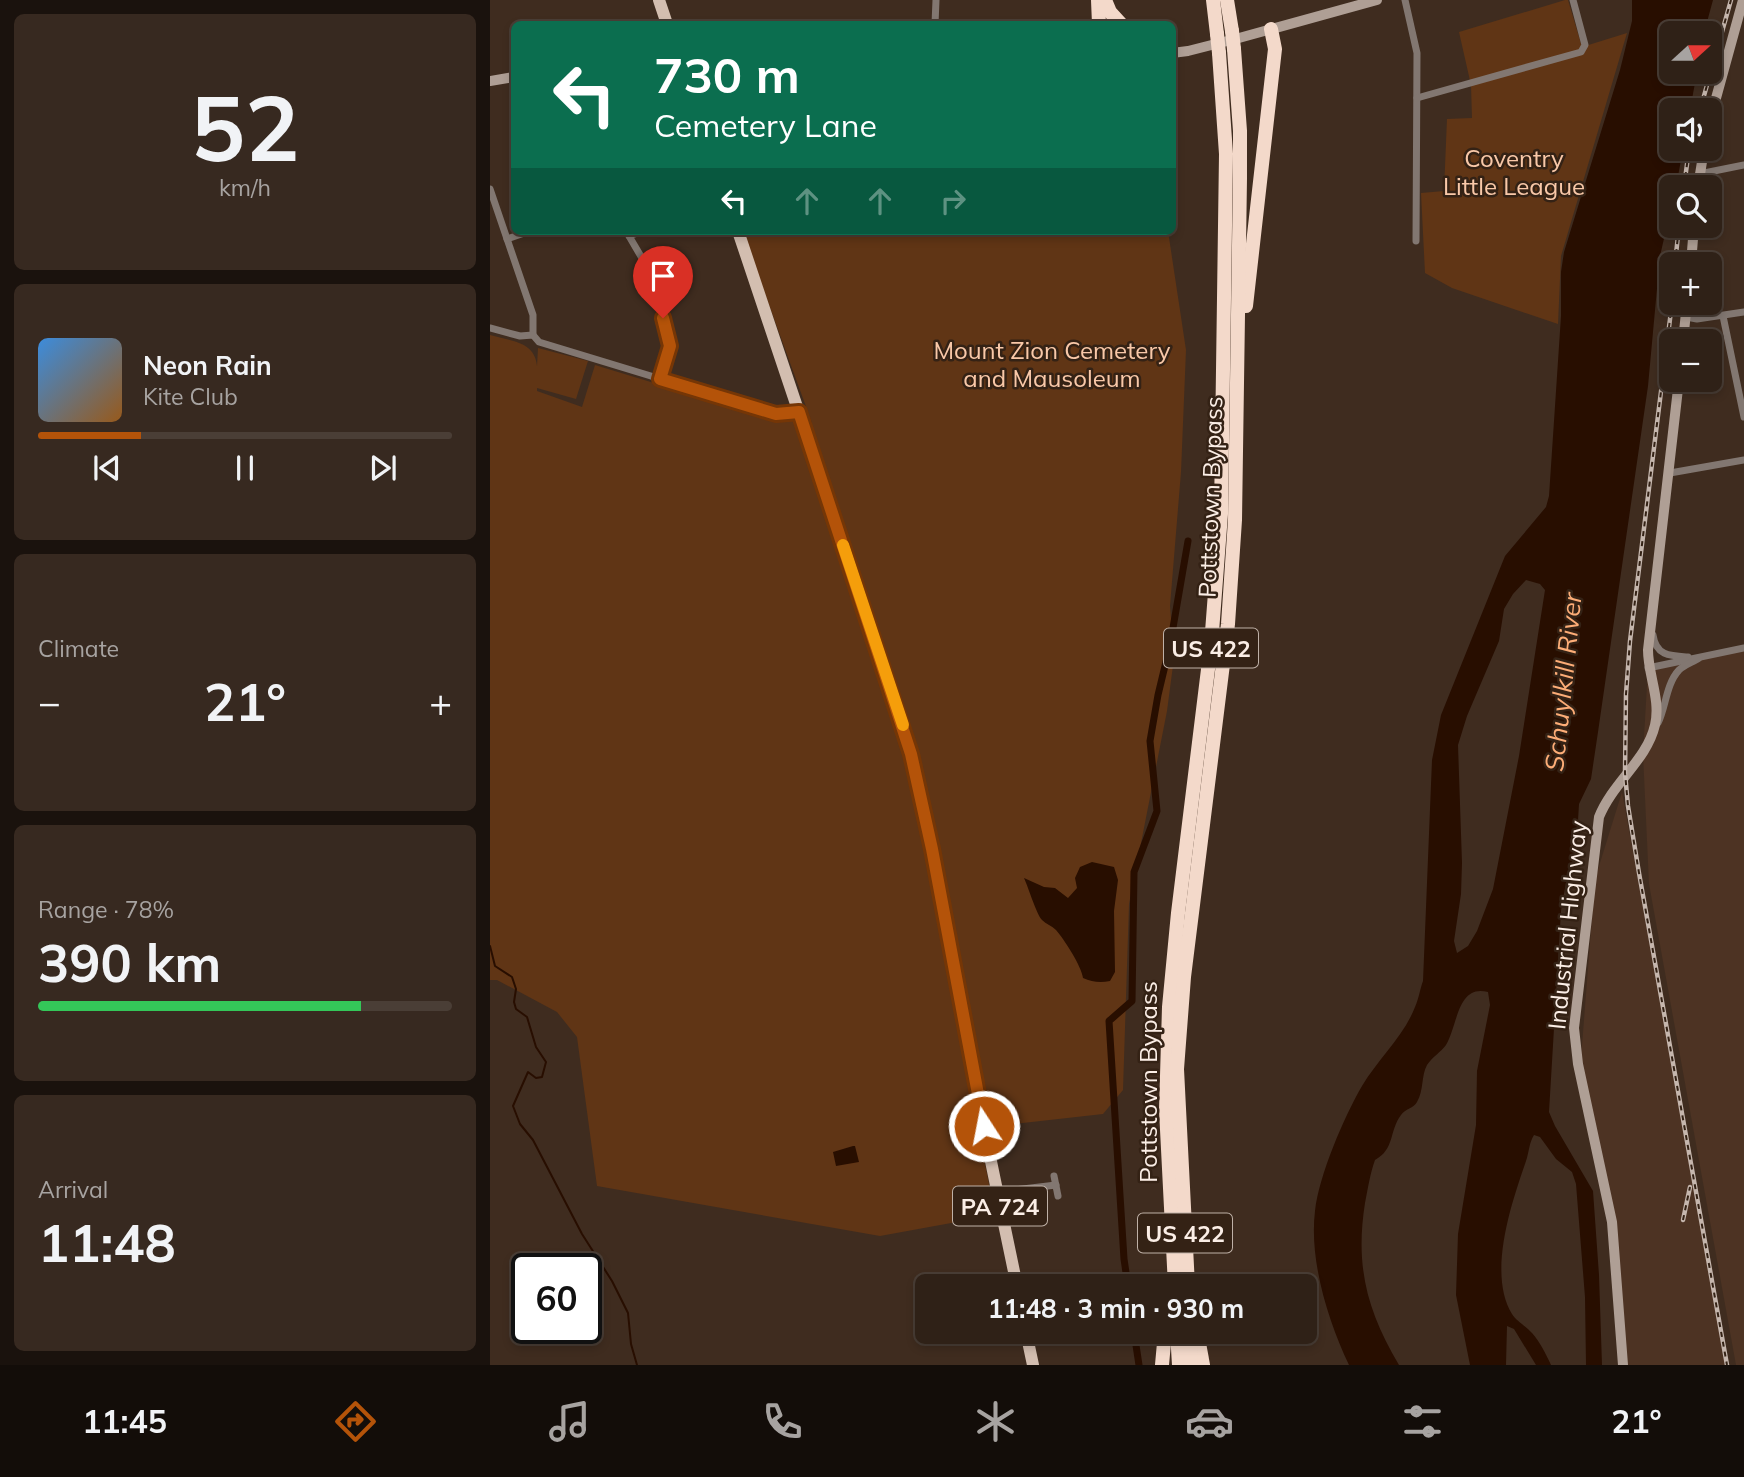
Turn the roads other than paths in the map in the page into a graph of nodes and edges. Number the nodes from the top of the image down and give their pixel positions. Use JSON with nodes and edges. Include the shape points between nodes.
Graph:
{"nodes":[{"id":1,"x":659,"y":0,"type":"edge"},
{"id":2,"x":936,"y":0,"type":"edge"},
{"id":3,"x":1098,"y":0,"type":"edge"},
{"id":4,"x":1105,"y":0,"type":"edge"},
{"id":5,"x":1213,"y":0,"type":"edge"},
{"id":6,"x":1227,"y":0,"type":"edge"},
{"id":7,"x":1377,"y":0,"type":"edge"},
{"id":8,"x":1405,"y":0,"type":"edge"},
{"id":9,"x":1573,"y":0,"type":"edge"},
{"id":10,"x":1743,"y":0,"type":"edge"},
{"id":11,"x":666,"y":21,"type":"edge"},
{"id":12,"x":935,"y":21,"type":"edge"},
{"id":13,"x":1099,"y":21,"type":"edge"},
{"id":14,"x":1118,"y":21,"type":"edge"},
{"id":15,"x":1271,"y":29,"type":"junction"},
{"id":16,"x":1222,"y":43,"type":"junction"},
{"id":17,"x":1176,"y":46,"type":"edge"},
{"id":18,"x":1176,"y":52,"type":"edge"},
{"id":19,"x":511,"y":78,"type":"edge"},
{"id":20,"x":490,"y":81,"type":"edge"},
{"id":21,"x":1417,"y":98,"type":"junction"},
{"id":22,"x":1716,"y":98,"type":"edge"},
{"id":23,"x":1702,"y":161,"type":"edge"},
{"id":24,"x":1744,"y":165,"type":"edge"},
{"id":25,"x":1699,"y":174,"type":"joint"},
{"id":26,"x":490,"y":189,"type":"edge"},
{"id":27,"x":518,"y":235,"type":"edge"},
{"id":28,"x":629,"y":235,"type":"edge"},
{"id":29,"x":739,"y":235,"type":"edge"},
{"id":30,"x":507,"y":239,"type":"junction"},
{"id":31,"x":1416,"y":241,"type":"dead end"},
{"id":32,"x":1744,"y":312,"type":"edge"},
{"id":33,"x":1723,"y":316,"type":"junction"},
{"id":34,"x":1686,"y":317,"type":"joint"},
{"id":35,"x":490,"y":328,"type":"edge"},
{"id":36,"x":1684,"y":329,"type":"edge"},
{"id":37,"x":533,"y":335,"type":"junction"},
{"id":38,"x":1238,"y":352,"type":"junction"},
{"id":39,"x":660,"y":379,"type":"junction"},
{"id":40,"x":1678,"y":392,"type":"edge"},
{"id":41,"x":799,"y":412,"type":"junction"},
{"id":42,"x":1744,"y":417,"type":"edge"},
{"id":43,"x":1744,"y":460,"type":"edge"},
{"id":44,"x":1670,"y":473,"type":"junction"},
{"id":45,"x":1653,"y":615,"type":"junction"},
{"id":46,"x":1744,"y":648,"type":"edge"},
{"id":47,"x":1699,"y":658,"type":"junction"},
{"id":48,"x":1648,"y":668,"type":"junction"},
{"id":49,"x":1648,"y":746,"type":"junction"},
{"id":50,"x":1054,"y":1176,"type":"dead end"},
{"id":51,"x":1056,"y":1185,"type":"junction"},
{"id":52,"x":998,"y":1192,"type":"junction"},
{"id":53,"x":1058,"y":1196,"type":"dead end"},
{"id":54,"x":1171,"y":1241,"type":"junction"},
{"id":55,"x":1015,"y":1274,"type":"edge"},
{"id":56,"x":1169,"y":1274,"type":"edge"},
{"id":57,"x":1174,"y":1274,"type":"edge"},
{"id":58,"x":1189,"y":1274,"type":"edge"},
{"id":59,"x":1029,"y":1344,"type":"edge"},
{"id":60,"x":1163,"y":1344,"type":"edge"},
{"id":61,"x":1178,"y":1344,"type":"edge"},
{"id":62,"x":1190,"y":1344,"type":"edge"},
{"id":63,"x":1199,"y":1344,"type":"edge"},
{"id":64,"x":1033,"y":1365,"type":"edge"},
{"id":65,"x":1162,"y":1365,"type":"edge"},
{"id":66,"x":1180,"y":1365,"type":"edge"},
{"id":67,"x":1191,"y":1365,"type":"edge"},
{"id":68,"x":1203,"y":1365,"type":"edge"},
{"id":69,"x":1623,"y":1365,"type":"edge"}],
"edges":[{"from":1,"to":11,"type":"main road"},
{"from":2,"to":12,"type":"street"},
{"from":3,"to":13,"type":"highway"},
{"from":4,"to":14,"type":"highway"},
{"from":5,"to":16,"type":"highway","name":"Pottstown Bypass","number":"US 422"},
{"from":6,"to":16,"type":"highway","name":"Pottstown Bypass","number":"US 422"},
{"from":7,"to":15,"type":"street"},
{"from":8,"to":21,"type":"street","via":[[1417,53]]},
{"from":9,"to":21,"type":"street","via":[[1584,50]]},
{"from":10,"to":22,"type":"street"},
{"from":15,"to":16,"type":"street"},
{"from":15,"to":38,"type":"highway","via":[[1275,49]]},
{"from":16,"to":17,"type":"street"},
{"from":16,"to":18,"type":"street"},
{"from":16,"to":38,"type":"highway","name":"Pottstown Bypass","number":"US 422","via":[[1240,155]]},
{"from":16,"to":54,"type":"highway","name":"Pottstown Bypass","number":"US 422","via":[[1226,155],[1221,501],[1211,645],[1169,1007],[1166,1110]]},
{"from":19,"to":20,"type":"street"},
{"from":21,"to":31,"type":"street"},
{"from":23,"to":25,"type":"street"},
{"from":24,"to":25,"type":"street"},
{"from":26,"to":30,"type":"street"},
{"from":27,"to":30,"type":"street"},
{"from":28,"to":39,"type":"street","via":[[646,265],[670,338]]},
{"from":29,"to":41,"type":"main road","number":"PA 724"},
{"from":30,"to":37,"type":"street","via":[[533,315]]},
{"from":32,"to":33,"type":"street"},
{"from":33,"to":34,"type":"street"},
{"from":33,"to":42,"type":"street"},
{"from":34,"to":36,"type":"street"},
{"from":35,"to":37,"type":"street"},
{"from":37,"to":39,"type":"street","via":[[539,342]]},
{"from":38,"to":58,"type":"highway","name":"Pottstown Bypass","number":"US 422","via":[[1228,624],[1184,977],[1177,1069]]},
{"from":39,"to":41,"type":"street","via":[[776,414]]},
{"from":40,"to":44,"type":"street","name":"Industrial Highway"},
{"from":41,"to":52,"type":"main road","number":"PA 724","via":[[911,754]]},
{"from":43,"to":44,"type":"street"},
{"from":44,"to":45,"type":"street","name":"Industrial Highway"},
{"from":45,"to":47,"type":"street","via":[[1654,640],[1665,656]]},
{"from":45,"to":48,"type":"street","name":"Industrial Highway"},
{"from":46,"to":47,"type":"street"},
{"from":47,"to":48,"type":"street"},
{"from":47,"to":49,"type":"street","via":[[1679,670],[1669,686],[1664,712]]},
{"from":48,"to":49,"type":"street","name":"Industrial Highway","via":[[1656,707]]},
{"from":49,"to":69,"type":"street","name":"Industrial Highway","via":[[1605,802],[1599,817],[1574,1028],[1612,1222]]},
{"from":50,"to":51,"type":"street"},
{"from":51,"to":52,"type":"street"},
{"from":51,"to":53,"type":"street"},
{"from":52,"to":55,"type":"main road","number":"PA 724"},
{"from":54,"to":56,"type":"highway"},
{"from":54,"to":57,"type":"highway","name":"Pottstown Bypass","number":"US 422"},
{"from":59,"to":64,"type":"main road"},
{"from":60,"to":65,"type":"highway"},
{"from":61,"to":66,"type":"highway"},
{"from":62,"to":67,"type":"highway"},
{"from":63,"to":68,"type":"highway"}]}
